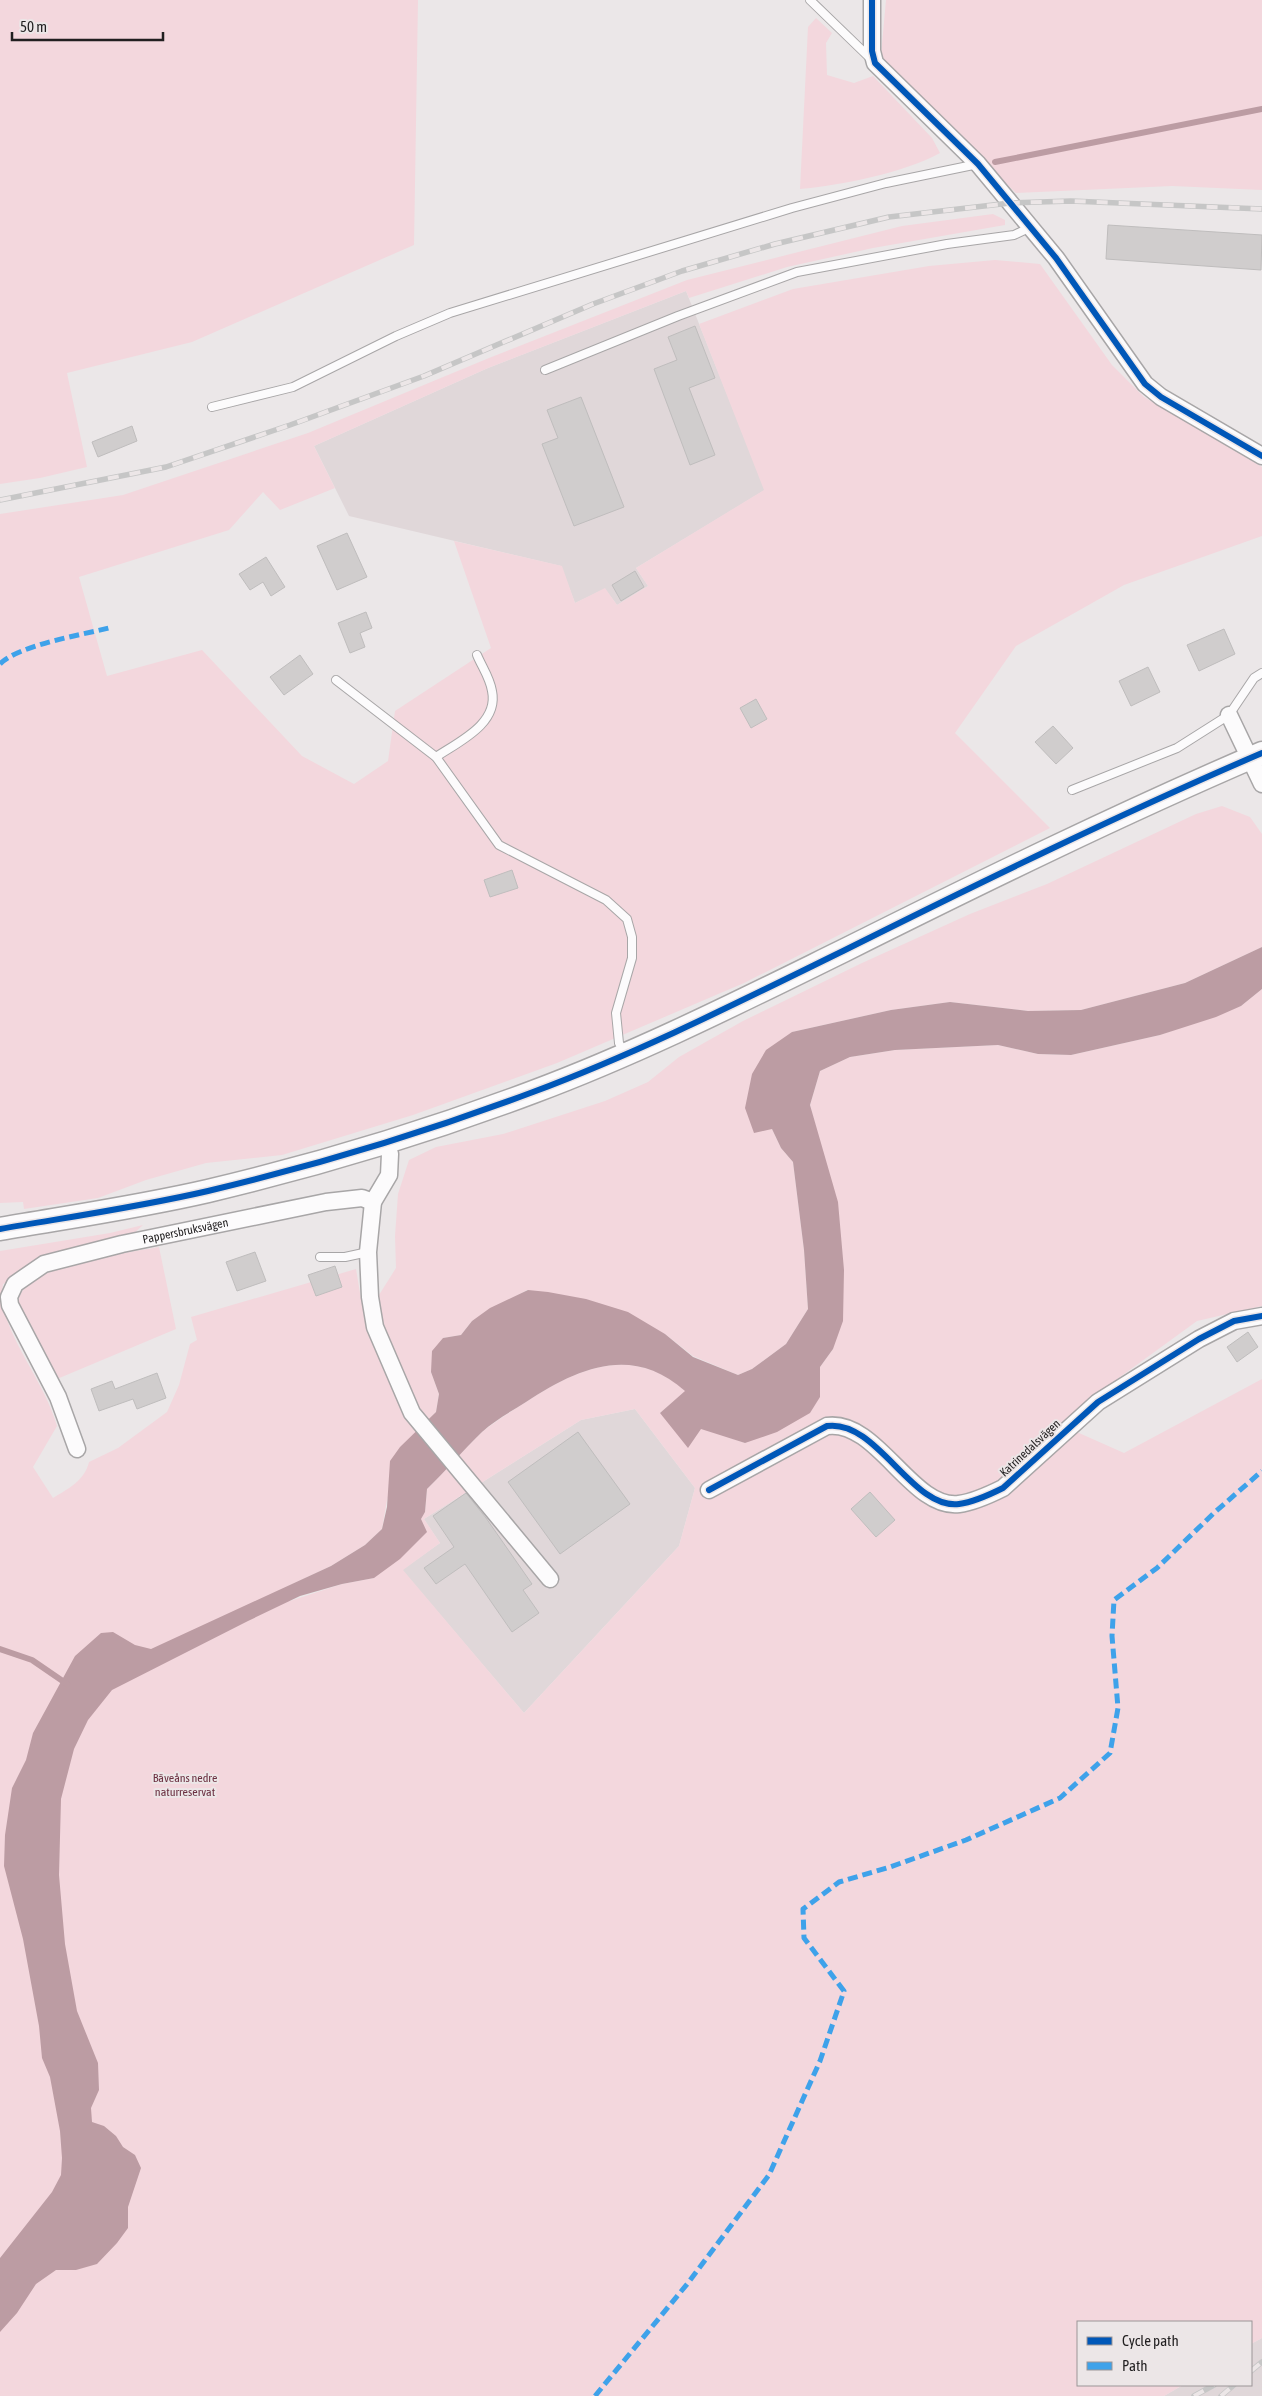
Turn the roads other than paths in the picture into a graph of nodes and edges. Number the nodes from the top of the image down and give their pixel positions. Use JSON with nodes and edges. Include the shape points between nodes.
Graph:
{"nodes":[{"id":1,"x":810,"y":0,"type":"edge"},
{"id":2,"x":872,"y":0,"type":"edge"},
{"id":3,"x":876,"y":63,"type":"junction"},
{"id":4,"x":978,"y":164,"type":"junction"},
{"id":5,"x":1029,"y":228,"type":"junction"},
{"id":6,"x":545,"y":370,"type":"dead end"},
{"id":7,"x":212,"y":407,"type":"dead end"},
{"id":8,"x":1262,"y":456,"type":"edge"},
{"id":9,"x":477,"y":655,"type":"dead end"},
{"id":10,"x":1262,"y":673,"type":"edge"},
{"id":11,"x":336,"y":680,"type":"dead end"},
{"id":12,"x":1229,"y":716,"type":"junction"},
{"id":13,"x":1256,"y":756,"type":"edge"},
{"id":14,"x":436,"y":757,"type":"junction"},
{"id":15,"x":1262,"y":784,"type":"edge"},
{"id":16,"x":1072,"y":790,"type":"dead end"},
{"id":17,"x":625,"y":1055,"type":"junction"},
{"id":18,"x":386,"y":1142,"type":"junction"},
{"id":19,"x":374,"y":1202,"type":"junction"},
{"id":20,"x":0,"y":1228,"type":"edge"},
{"id":21,"x":368,"y":1252,"type":"junction"},
{"id":22,"x":320,"y":1257,"type":"dead end"},
{"id":23,"x":5,"y":1293,"type":"edge"},
{"id":24,"x":1262,"y":1316,"type":"edge"},
{"id":25,"x":77,"y":1449,"type":"dead end"},
{"id":26,"x":709,"y":1490,"type":"dead end"},
{"id":27,"x":550,"y":1580,"type":"dead end"}],
"edges":[{"from":1,"to":3,"type":"lane"},
{"from":2,"to":3,"type":"street","via":[[872,51]]},
{"from":3,"to":4,"type":"street"},
{"from":4,"to":5,"type":"street"},
{"from":4,"to":7,"type":"lane","via":[[792,208],[450,313],[293,387]]},
{"from":5,"to":6,"type":"lane","via":[[1014,235],[797,272]]},
{"from":5,"to":8,"type":"street","via":[[1061,266],[1144,384]]},
{"from":9,"to":14,"type":"lane","via":[[493,693],[490,708],[483,724]]},
{"from":10,"to":12,"type":"lane","via":[[1254,678]]},
{"from":11,"to":14,"type":"lane"},
{"from":12,"to":13,"type":"street"},
{"from":12,"to":16,"type":"lane","via":[[1177,748]]},
{"from":13,"to":15,"type":"street"},
{"from":13,"to":17,"type":"street","via":[[1131,811],[774,986]]},
{"from":14,"to":17,"type":"lane","via":[[499,845],[606,900],[627,919],[632,937],[632,958],[616,1013],[619,1043]]},
{"from":17,"to":18,"type":"street","via":[[533,1092]]},
{"from":18,"to":19,"type":"street","via":[[390,1154],[389,1175]]},
{"from":18,"to":20,"type":"street","via":[[206,1191]]},
{"from":19,"to":21,"type":"street"},
{"from":19,"to":23,"type":"street","name":"Pappersbruksvägen","via":[[362,1198],[326,1202],[122,1244],[44,1264]]},
{"from":21,"to":22,"type":"lane","via":[[345,1257]]},
{"from":21,"to":27,"type":"street","via":[[375,1327],[412,1413]]},
{"from":23,"to":25,"type":"street","name":"Pappersbruksvägen","via":[[58,1397]]},
{"from":24,"to":26,"type":"street","name":"Katrinedalsvägen","via":[[1234,1321],[1199,1339],[1098,1402],[1003,1488],[986,1496],[958,1504],[932,1499],[855,1431],[838,1425],[827,1426]]}]}
